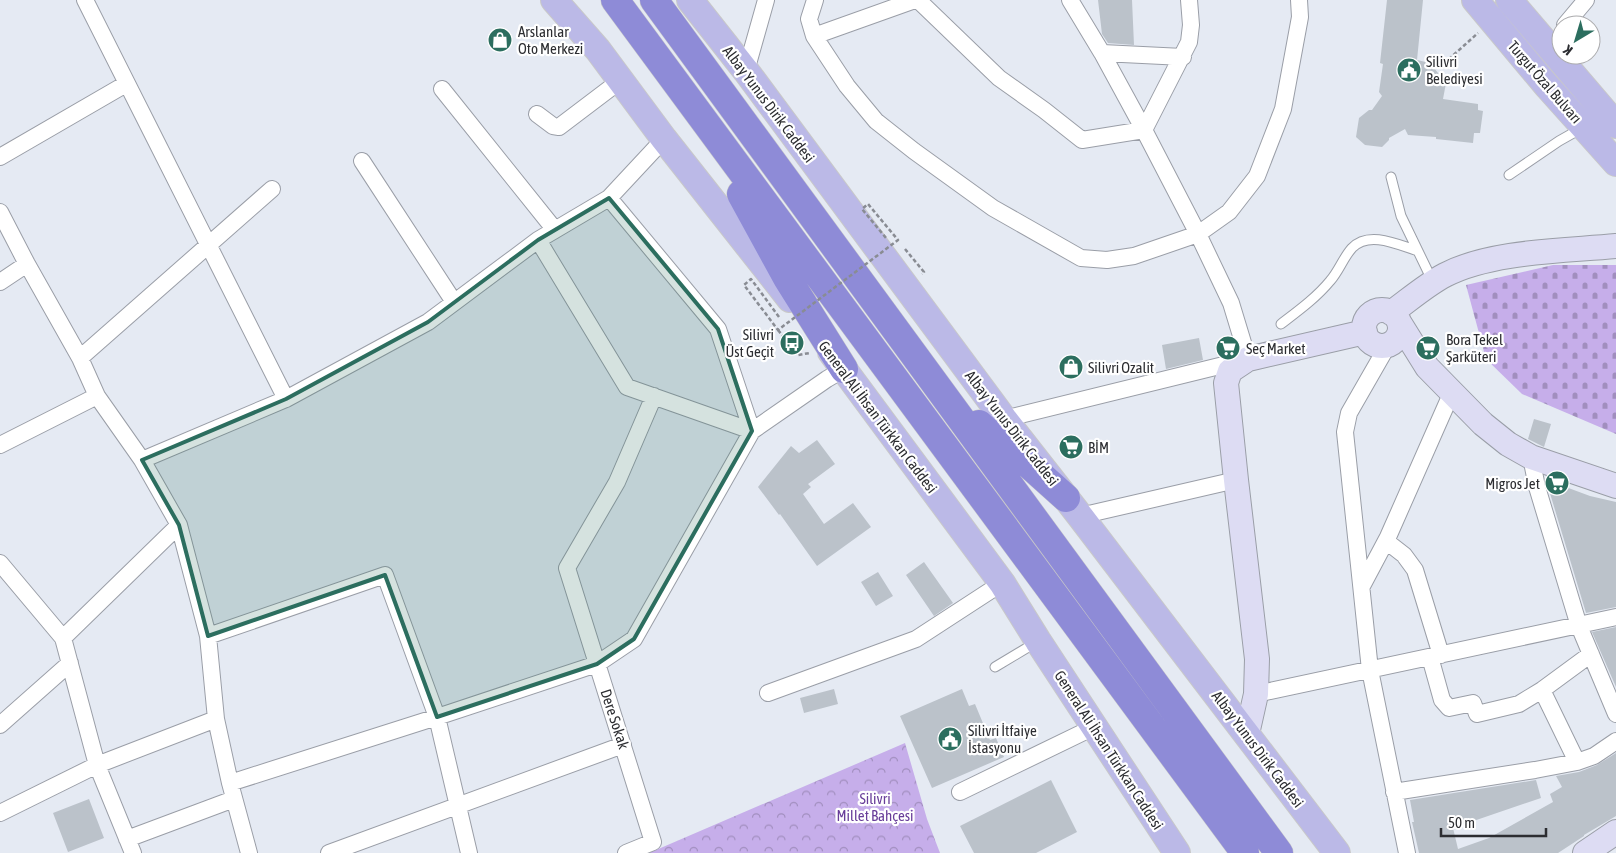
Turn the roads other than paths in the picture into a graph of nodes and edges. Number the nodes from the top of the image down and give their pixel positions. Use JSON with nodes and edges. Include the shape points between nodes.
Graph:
{"nodes":[{"id":1,"x":86,"y":0,"type":"edge"},
{"id":2,"x":554,"y":0,"type":"edge"},
{"id":3,"x":615,"y":0,"type":"edge"},
{"id":4,"x":654,"y":0,"type":"edge"},
{"id":5,"x":690,"y":0,"type":"edge"},
{"id":6,"x":766,"y":0,"type":"edge"},
{"id":7,"x":816,"y":0,"type":"edge"},
{"id":8,"x":917,"y":0,"type":"edge"},
{"id":9,"x":1070,"y":0,"type":"edge"},
{"id":10,"x":1189,"y":0,"type":"edge"},
{"id":11,"x":1300,"y":0,"type":"edge"},
{"id":12,"x":1475,"y":0,"type":"edge"},
{"id":13,"x":1509,"y":0,"type":"edge"},
{"id":14,"x":1586,"y":0,"type":"edge"},
{"id":15,"x":1573,"y":15,"type":"edge"},
{"id":16,"x":1551,"y":35,"type":"edge"},
{"id":17,"x":814,"y":36,"type":"junction"},
{"id":18,"x":1102,"y":53,"type":"junction"},
{"id":19,"x":1183,"y":57,"type":"junction"},
{"id":20,"x":1574,"y":65,"type":"edge"},
{"id":21,"x":746,"y":71,"type":"junction"},
{"id":22,"x":621,"y":80,"type":"junction"},
{"id":23,"x":126,"y":84,"type":"junction"},
{"id":24,"x":442,"y":89,"type":"dead end"},
{"id":25,"x":538,"y":114,"type":"dead end"},
{"id":26,"x":700,"y":115,"type":"junction"},
{"id":27,"x":1616,"y":125,"type":"edge"},
{"id":28,"x":1584,"y":127,"type":"junction"},
{"id":29,"x":1144,"y":130,"type":"junction"},
{"id":30,"x":664,"y":138,"type":"junction"},
{"id":31,"x":0,"y":157,"type":"edge"},
{"id":32,"x":362,"y":161,"type":"dead end"},
{"id":33,"x":1616,"y":163,"type":"edge"},
{"id":34,"x":1509,"y":175,"type":"dead end"},
{"id":35,"x":1391,"y":177,"type":"dead end"},
{"id":36,"x":272,"y":189,"type":"dead end"},
{"id":37,"x":609,"y":198,"type":"junction"},
{"id":38,"x":0,"y":212,"type":"edge"},
{"id":39,"x":555,"y":230,"type":"junction"},
{"id":40,"x":1198,"y":234,"type":"junction"},
{"id":41,"x":538,"y":240,"type":"junction"},
{"id":42,"x":1612,"y":243,"type":"edge"},
{"id":43,"x":207,"y":245,"type":"junction"},
{"id":44,"x":1418,"y":252,"type":"junction"},
{"id":45,"x":27,"y":264,"type":"junction"},
{"id":46,"x":0,"y":282,"type":"edge"},
{"id":47,"x":1433,"y":283,"type":"junction"},
{"id":48,"x":454,"y":302,"type":"junction"},
{"id":49,"x":1395,"y":317,"type":"junction"},
{"id":50,"x":1281,"y":324,"type":"dead end"},
{"id":51,"x":1365,"y":332,"type":"junction"},
{"id":52,"x":1388,"y":345,"type":"junction"},
{"id":53,"x":80,"y":358,"type":"junction"},
{"id":54,"x":1248,"y":359,"type":"junction"},
{"id":55,"x":1427,"y":367,"type":"junction"},
{"id":56,"x":844,"y":369,"type":"junction"},
{"id":57,"x":942,"y":390,"type":"junction"},
{"id":58,"x":1452,"y":392,"type":"junction"},
{"id":59,"x":98,"y":396,"type":"junction"},
{"id":60,"x":654,"y":396,"type":"junction"},
{"id":61,"x":286,"y":399,"type":"junction"},
{"id":62,"x":1004,"y":419,"type":"junction"},
{"id":63,"x":752,"y":431,"type":"junction"},
{"id":64,"x":0,"y":445,"type":"edge"},
{"id":65,"x":1531,"y":457,"type":"junction"},
{"id":66,"x":142,"y":460,"type":"junction"},
{"id":67,"x":1236,"y":480,"type":"junction"},
{"id":68,"x":1616,"y":486,"type":"edge"},
{"id":69,"x":1073,"y":507,"type":"junction"},
{"id":70,"x":178,"y":525,"type":"junction"},
{"id":71,"x":1386,"y":541,"type":"junction"},
{"id":72,"x":0,"y":563,"type":"edge"},
{"id":73,"x":1002,"y":583,"type":"junction"},
{"id":74,"x":1362,"y":586,"type":"junction"},
{"id":75,"x":1616,"y":617,"type":"edge"},
{"id":76,"x":1579,"y":626,"type":"junction"},
{"id":77,"x":208,"y":636,"type":"junction"},
{"id":78,"x":63,"y":638,"type":"junction"},
{"id":79,"x":1038,"y":641,"type":"junction"},
{"id":80,"x":1591,"y":654,"type":"junction"},
{"id":81,"x":1435,"y":656,"type":"junction"},
{"id":82,"x":70,"y":663,"type":"junction"},
{"id":83,"x":597,"y":664,"type":"junction"},
{"id":84,"x":995,"y":667,"type":"dead end"},
{"id":85,"x":1370,"y":670,"type":"junction"},
{"id":86,"x":1542,"y":690,"type":"junction"},
{"id":87,"x":768,"y":693,"type":"dead end"},
{"id":88,"x":1256,"y":694,"type":"junction"},
{"id":89,"x":1616,"y":714,"type":"edge"},
{"id":90,"x":437,"y":717,"type":"junction"},
{"id":91,"x":216,"y":720,"type":"junction"},
{"id":92,"x":0,"y":725,"type":"edge"},
{"id":93,"x":1094,"y":727,"type":"junction"},
{"id":94,"x":1246,"y":734,"type":"junction"},
{"id":95,"x":1616,"y":741,"type":"edge"},
{"id":96,"x":623,"y":745,"type":"junction"},
{"id":97,"x":1577,"y":762,"type":"junction"},
{"id":98,"x":97,"y":765,"type":"junction"},
{"id":99,"x":230,"y":783,"type":"junction"},
{"id":100,"x":960,"y":792,"type":"dead end"},
{"id":101,"x":1394,"y":792,"type":"junction"},
{"id":102,"x":234,"y":799,"type":"junction"},
{"id":103,"x":458,"y":807,"type":"junction"},
{"id":104,"x":0,"y":813,"type":"edge"},
{"id":105,"x":1616,"y":832,"type":"edge"},
{"id":106,"x":130,"y":846,"type":"edge"},
{"id":107,"x":249,"y":853,"type":"edge"},
{"id":108,"x":329,"y":853,"type":"edge"},
{"id":109,"x":469,"y":853,"type":"edge"},
{"id":110,"x":626,"y":853,"type":"edge"},
{"id":111,"x":1177,"y":853,"type":"edge"},
{"id":112,"x":1245,"y":853,"type":"edge"},
{"id":113,"x":1279,"y":853,"type":"edge"},
{"id":114,"x":1337,"y":853,"type":"edge"},
{"id":115,"x":1407,"y":853,"type":"edge"},
{"id":116,"x":1584,"y":853,"type":"edge"}],
"edges":[{"from":1,"to":23,"type":"street"},
{"from":2,"to":22,"type":"main road","name":"General Ali İhsan Türkkan Caddesi"},
{"from":3,"to":26,"type":"highway"},
{"from":4,"to":57,"type":"highway"},
{"from":5,"to":21,"type":"main road","name":"Albay Yunus Dirik Caddesi"},
{"from":6,"to":21,"type":"street"},
{"from":7,"to":17,"type":"street","via":[[809,19]]},
{"from":8,"to":17,"type":"street"},
{"from":8,"to":29,"type":"street","via":[[999,78],[1082,140]]},
{"from":9,"to":18,"type":"street"},
{"from":10,"to":19,"type":"street","via":[[1190,42]]},
{"from":11,"to":40,"type":"street","via":[[1284,109],[1257,176],[1228,212]]},
{"from":12,"to":28,"type":"main road","name":"Turgut Özal Bulvarı"},
{"from":13,"to":16,"type":"main road","name":"Turgut Özal Bulvarı"},
{"from":14,"to":15,"type":"street"},
{"from":17,"to":40,"type":"street","via":[[847,86],[876,121],[993,208],[1081,258],[1107,260],[1134,256]]},
{"from":18,"to":19,"type":"street"},
{"from":18,"to":29,"type":"street"},
{"from":19,"to":29,"type":"street"},
{"from":20,"to":27,"type":"main road","name":"Turgut Özal Bulvarı"},
{"from":21,"to":62,"type":"main road","name":"Albay Yunus Dirik Caddesi"},
{"from":22,"to":25,"type":"street","via":[[559,127]]},
{"from":22,"to":30,"type":"main road","name":"General Ali İhsan Türkkan Caddesi"},
{"from":23,"to":31,"type":"street"},
{"from":23,"to":43,"type":"street"},
{"from":24,"to":39,"type":"street"},
{"from":26,"to":56,"type":"highway","via":[[787,278]]},
{"from":26,"to":112,"type":"highway"},
{"from":28,"to":33,"type":"main road","name":"Turgut Özal Bulvarı"},
{"from":28,"to":34,"type":"lane"},
{"from":29,"to":40,"type":"street"},
{"from":30,"to":37,"type":"street"},
{"from":30,"to":56,"type":"main road","name":"General Ali İhsan Türkkan Caddesi"},
{"from":32,"to":48,"type":"street"},
{"from":35,"to":44,"type":"lane","via":[[1401,216]]},
{"from":36,"to":43,"type":"street"},
{"from":37,"to":39,"type":"street"},
{"from":37,"to":63,"type":"street","via":[[718,329]]},
{"from":38,"to":45,"type":"street"},
{"from":39,"to":41,"type":"street"},
{"from":40,"to":54,"type":"street","via":[[1231,303]]},
{"from":41,"to":48,"type":"street"},
{"from":41,"to":60,"type":"street","via":[[628,387]]},
{"from":42,"to":47,"type":"main road","via":[[1481,261],[1446,274]]},
{"from":43,"to":53,"type":"street"},
{"from":43,"to":61,"type":"street"},
{"from":44,"to":47,"type":"lane"},
{"from":44,"to":50,"type":"lane","via":[[1383,239],[1365,241],[1353,247],[1331,280]]},
{"from":45,"to":46,"type":"street"},
{"from":45,"to":53,"type":"street"},
{"from":47,"to":49,"type":"main road"},
{"from":48,"to":61,"type":"street","via":[[428,322]]},
{"from":49,"to":51,"type":"main road","via":[[1380,310],[1370,315]]},
{"from":49,"to":52,"type":"main road","via":[[1400,327],[1397,338]]},
{"from":49,"to":55,"type":"main road"},
{"from":51,"to":52,"type":"main road","via":[[1371,342]]},
{"from":51,"to":54,"type":"main road"},
{"from":52,"to":55,"type":"main road"},
{"from":52,"to":74,"type":"street","via":[[1349,413],[1345,432]]},
{"from":53,"to":59,"type":"street"},
{"from":54,"to":62,"type":"street"},
{"from":54,"to":67,"type":"main road","via":[[1230,370],[1226,383]]},
{"from":55,"to":58,"type":"main road"},
{"from":56,"to":63,"type":"street"},
{"from":56,"to":73,"type":"main road","name":"General Ali İhsan Türkkan Caddesi"},
{"from":57,"to":69,"type":"highway"},
{"from":57,"to":113,"type":"highway"},
{"from":58,"to":65,"type":"main road","via":[[1483,424]]},
{"from":58,"to":71,"type":"street"},
{"from":59,"to":64,"type":"street"},
{"from":59,"to":66,"type":"street"},
{"from":60,"to":63,"type":"street"},
{"from":60,"to":83,"type":"street","name":"Dere Sokak","via":[[617,482],[567,568]]},
{"from":61,"to":66,"type":"street"},
{"from":62,"to":69,"type":"main road","name":"Albay Yunus Dirik Caddesi"},
{"from":63,"to":83,"type":"street","via":[[634,639]]},
{"from":65,"to":68,"type":"main road"},
{"from":65,"to":76,"type":"street"},
{"from":66,"to":70,"type":"street"},
{"from":67,"to":69,"type":"street"},
{"from":67,"to":88,"type":"main road","via":[[1257,659]]},
{"from":69,"to":94,"type":"main road","name":"Albay Yunus Dirik Caddesi"},
{"from":70,"to":77,"type":"street"},
{"from":70,"to":78,"type":"street"},
{"from":71,"to":74,"type":"street"},
{"from":71,"to":81,"type":"street","via":[[1412,565]]},
{"from":72,"to":78,"type":"street"},
{"from":73,"to":79,"type":"main road","name":"General Ali İhsan Türkkan Caddesi"},
{"from":73,"to":87,"type":"street","via":[[916,639]]},
{"from":74,"to":85,"type":"street"},
{"from":75,"to":76,"type":"street"},
{"from":76,"to":80,"type":"street"},
{"from":76,"to":81,"type":"street"},
{"from":77,"to":90,"type":"street","via":[[385,575]]},
{"from":77,"to":91,"type":"street"},
{"from":78,"to":82,"type":"street"},
{"from":79,"to":84,"type":"lane"},
{"from":79,"to":93,"type":"main road","name":"General Ali İhsan Türkkan Caddesi"},
{"from":80,"to":86,"type":"street"},
{"from":80,"to":89,"type":"street"},
{"from":81,"to":85,"type":"street"},
{"from":81,"to":86,"type":"street","via":[[1442,700],[1449,708],[1473,703],[1477,714],[1519,704]]},
{"from":82,"to":92,"type":"street"},
{"from":82,"to":98,"type":"street"},
{"from":83,"to":90,"type":"street"},
{"from":83,"to":96,"type":"street","name":"Dere Sokak"},
{"from":85,"to":88,"type":"street"},
{"from":85,"to":101,"type":"street"},
{"from":86,"to":97,"type":"street"},
{"from":88,"to":94,"type":"main road"},
{"from":90,"to":99,"type":"street"},
{"from":90,"to":103,"type":"street"},
{"from":91,"to":98,"type":"street"},
{"from":91,"to":99,"type":"street"},
{"from":93,"to":100,"type":"street"},
{"from":93,"to":111,"type":"main road","name":"General Ali İhsan Türkkan Caddesi"},
{"from":94,"to":114,"type":"main road","name":"Albay Yunus Dirik Caddesi"},
{"from":95,"to":97,"type":"street","via":[[1594,756]]},
{"from":96,"to":103,"type":"street"},
{"from":96,"to":110,"type":"street","name":"Dere Sokak","via":[[653,842]]},
{"from":97,"to":101,"type":"street"},
{"from":98,"to":104,"type":"street"},
{"from":98,"to":106,"type":"street"},
{"from":99,"to":102,"type":"street"},
{"from":101,"to":115,"type":"street"},
{"from":102,"to":106,"type":"street"},
{"from":102,"to":107,"type":"street"},
{"from":103,"to":108,"type":"street"},
{"from":103,"to":109,"type":"street"},
{"from":105,"to":116,"type":"main road"}]}
